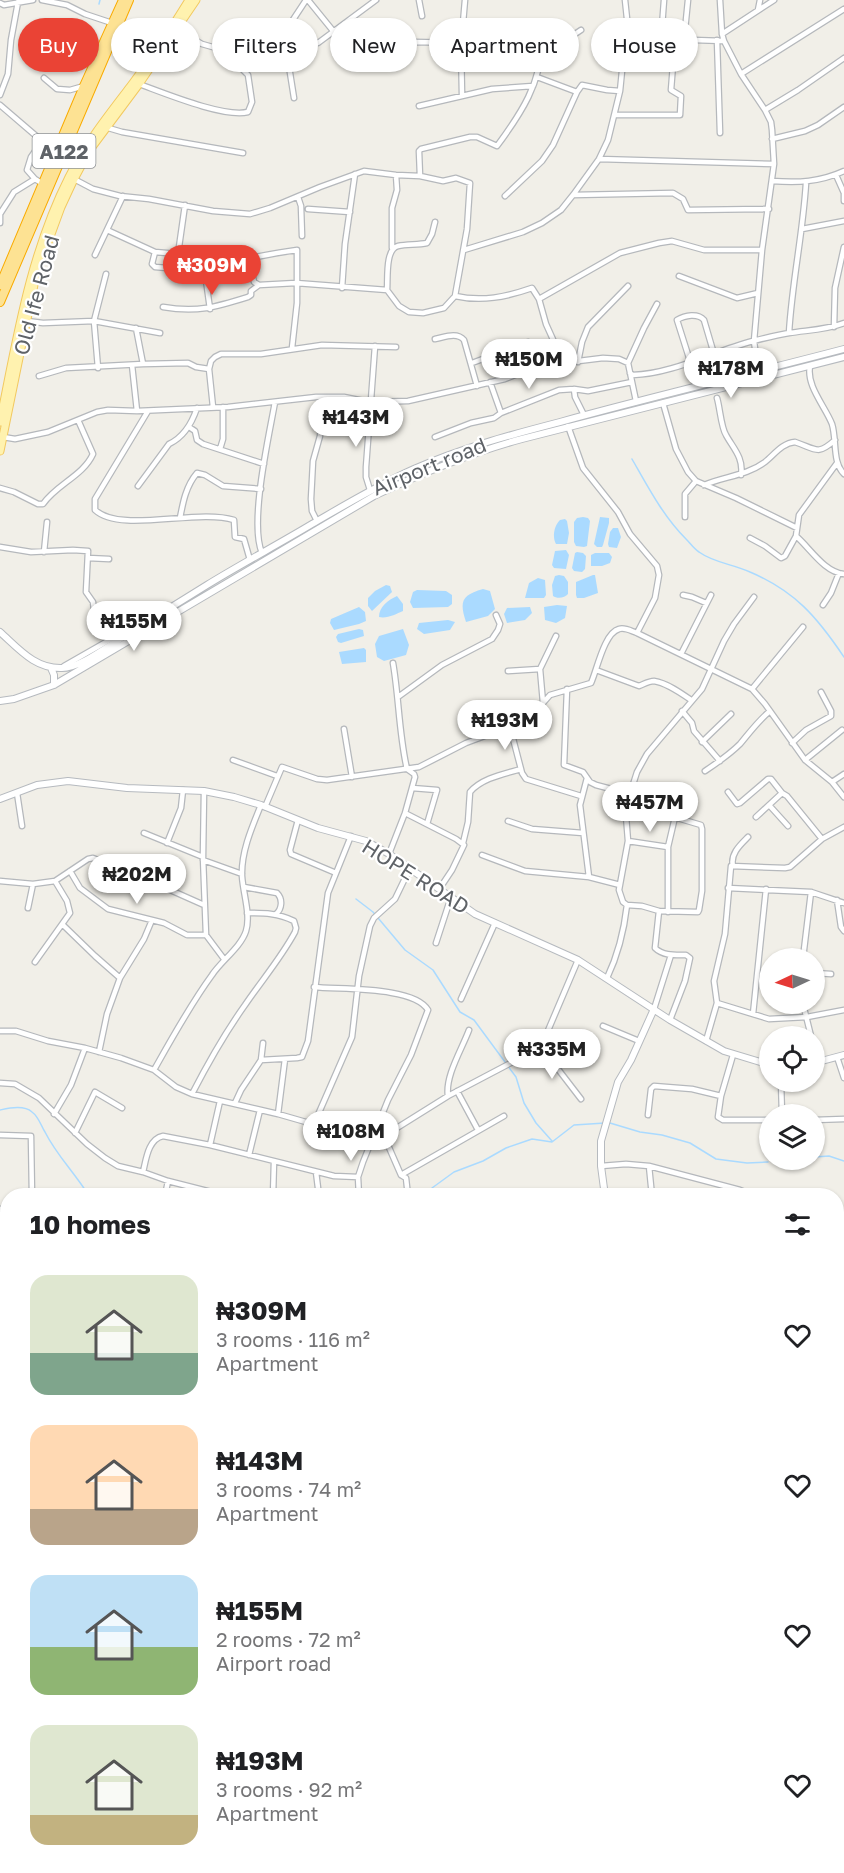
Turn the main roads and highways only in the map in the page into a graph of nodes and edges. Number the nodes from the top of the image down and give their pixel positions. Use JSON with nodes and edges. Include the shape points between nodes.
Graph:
{"nodes":[{"id":1,"x":123,"y":0,"type":"edge"},
{"id":2,"x":129,"y":0,"type":"edge"},
{"id":3,"x":189,"y":0,"type":"edge"},
{"id":4,"x":196,"y":0,"type":"edge"},
{"id":5,"x":178,"y":18,"type":"edge"},
{"id":6,"x":185,"y":18,"type":"edge"},
{"id":7,"x":143,"y":72,"type":"edge"},
{"id":8,"x":145,"y":72,"type":"edge"},
{"id":9,"x":0,"y":285,"type":"edge"},
{"id":10,"x":0,"y":302,"type":"edge"},
{"id":11,"x":844,"y":349,"type":"edge"},
{"id":12,"x":844,"y":357,"type":"edge"},
{"id":13,"x":13,"y":373,"type":"junction"},
{"id":14,"x":4,"y":385,"type":"edge"},
{"id":15,"x":699,"y":387,"type":"junction"},
{"id":16,"x":701,"y":394,"type":"junction"},
{"id":17,"x":0,"y":422,"type":"edge"},
{"id":18,"x":542,"y":430,"type":"junction"},
{"id":19,"x":0,"y":451,"type":"edge"},
{"id":20,"x":152,"y":623,"type":"junction"},
{"id":21,"x":0,"y":632,"type":"edge"},
{"id":22,"x":51,"y":668,"type":"junction"},
{"id":23,"x":54,"y":685,"type":"junction"},
{"id":24,"x":0,"y":701,"type":"edge"},
{"id":25,"x":0,"y":799,"type":"edge"},
{"id":26,"x":654,"y":1009,"type":"junction"},
{"id":27,"x":841,"y":1056,"type":"edge"},
{"id":28,"x":825,"y":1060,"type":"edge"},
{"id":29,"x":759,"y":1062,"type":"edge"},
{"id":30,"x":604,"y":1188,"type":"edge"}],
"edges":[{"from":1,"to":9,"type":"highway","number":"A122","via":[[58,150],[39,182]]},
{"from":2,"to":10,"type":"highway","number":"A122"},
{"from":3,"to":5,"type":"main road","name":"Old Ife Road"},
{"from":4,"to":6,"type":"main road","name":"Old Ife Road"},
{"from":7,"to":13,"type":"main road","name":"Old Ife Road","via":[[100,125],[69,177],[31,274]]},
{"from":8,"to":13,"type":"main road","name":"Old Ife Road","via":[[74,178],[36,275]]},
{"from":11,"to":15,"type":"main road","name":"Airport road"},
{"from":12,"to":16,"type":"main road","name":"Airport road"},
{"from":13,"to":14,"type":"main road","name":"Old Ife Road"},
{"from":13,"to":19,"type":"main road","name":"Old Ife Road"},
{"from":14,"to":17,"type":"main road","name":"Old Ife Road"},
{"from":15,"to":16,"type":"main road"},
{"from":15,"to":18,"type":"main road","name":"Airport road","via":[[584,415]]},
{"from":16,"to":18,"type":"main road","name":"Airport road"},
{"from":18,"to":20,"type":"main road","name":"Airport road","via":[[454,460],[374,496]]},
{"from":18,"to":20,"type":"main road","name":"Airport road","via":[[462,450],[370,490],[207,585]]},
{"from":20,"to":22,"type":"main road","name":"Airport road","via":[[71,666]]},
{"from":20,"to":23,"type":"main road","name":"Airport road"},
{"from":21,"to":22,"type":"main road","via":[[32,661]]},
{"from":22,"to":23,"type":"main road"},
{"from":23,"to":24,"type":"main road"},
{"from":25,"to":26,"type":"main road","name":"HOPE ROAD","via":[[48,782],[68,781],[204,791],[263,806],[366,841],[475,914],[578,960]]},
{"from":26,"to":29,"type":"main road","name":"HOPE ROAD","via":[[733,1055]]},
{"from":26,"to":30,"type":"main road","via":[[612,1099],[601,1141]]},
{"from":27,"to":28,"type":"main road"}]}
